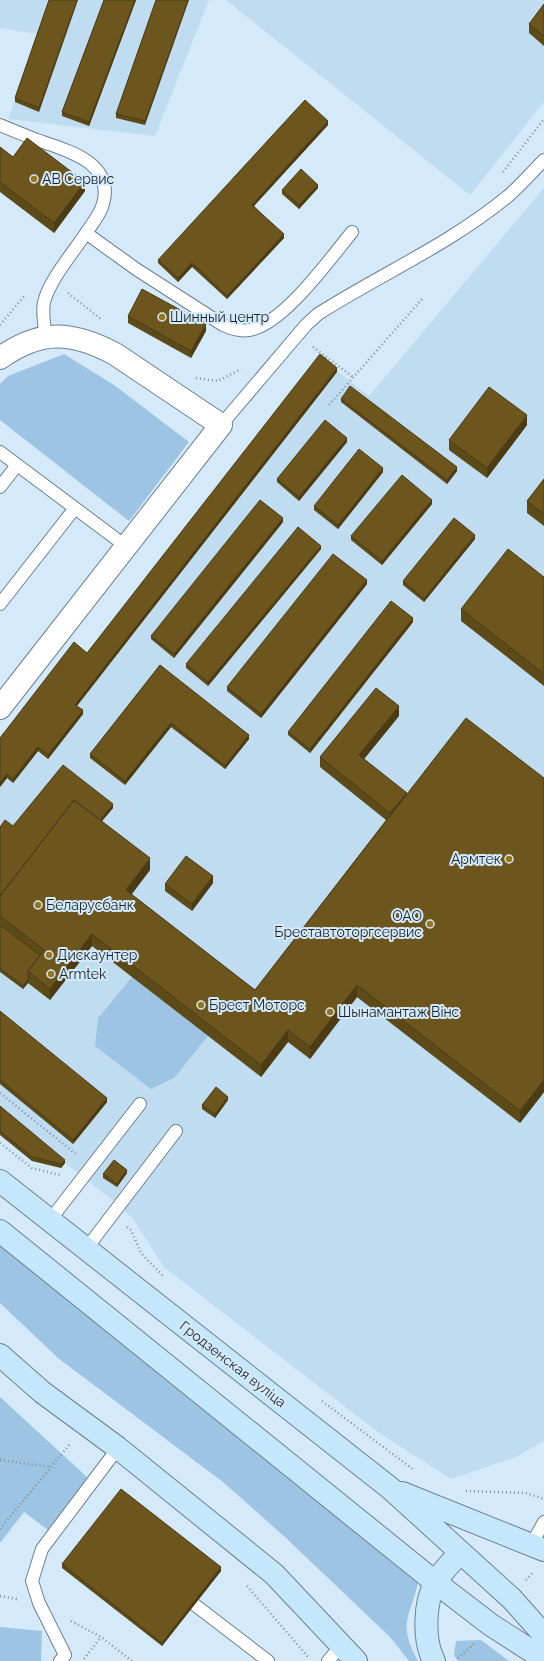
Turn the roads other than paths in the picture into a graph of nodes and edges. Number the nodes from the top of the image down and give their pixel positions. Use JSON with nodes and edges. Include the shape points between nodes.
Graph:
{"nodes":[{"id":1,"x":0,"y":125,"type":"edge"},
{"id":2,"x":544,"y":160,"type":"edge"},
{"id":3,"x":352,"y":232,"type":"dead end"},
{"id":4,"x":86,"y":233,"type":"junction"},
{"id":5,"x":46,"y":336,"type":"junction"},
{"id":6,"x":0,"y":358,"type":"edge"},
{"id":7,"x":220,"y":425,"type":"junction"},
{"id":8,"x":0,"y":452,"type":"edge"},
{"id":9,"x":17,"y":465,"type":"junction"},
{"id":10,"x":0,"y":487,"type":"edge"},
{"id":11,"x":75,"y":508,"type":"junction"},
{"id":12,"x":127,"y":547,"type":"junction"},
{"id":13,"x":0,"y":604,"type":"edge"},
{"id":14,"x":0,"y":708,"type":"edge"},
{"id":15,"x":140,"y":1104,"type":"dead end"},
{"id":16,"x":176,"y":1131,"type":"dead end"},
{"id":17,"x":0,"y":1181,"type":"edge"},
{"id":18,"x":50,"y":1220,"type":"junction"},
{"id":19,"x":0,"y":1231,"type":"edge"},
{"id":20,"x":86,"y":1249,"type":"junction"},
{"id":21,"x":0,"y":1355,"type":"edge"},
{"id":22,"x":118,"y":1448,"type":"junction"},
{"id":23,"x":390,"y":1488,"type":"junction"},
{"id":24,"x":544,"y":1522,"type":"edge"},
{"id":25,"x":538,"y":1548,"type":"edge"},
{"id":26,"x":460,"y":1553,"type":"junction"},
{"id":27,"x":435,"y":1582,"type":"junction"},
{"id":28,"x":195,"y":1605,"type":"edge"},
{"id":29,"x":544,"y":1635,"type":"edge"},
{"id":30,"x":342,"y":1656,"type":"edge"},
{"id":31,"x":544,"y":1659,"type":"edge"},
{"id":32,"x":60,"y":1661,"type":"edge"},
{"id":33,"x":268,"y":1661,"type":"edge"},
{"id":34,"x":434,"y":1661,"type":"edge"}],
"edges":[{"from":1,"to":4,"type":"lane","via":[[74,153],[86,159],[96,169],[103,182],[103,204]]},
{"from":2,"to":7,"type":"lane","via":[[508,196],[485,214],[318,314]]},
{"from":3,"to":4,"type":"lane","via":[[281,313],[256,329],[242,331],[223,325],[136,269]]},
{"from":4,"to":5,"type":"lane","via":[[48,290],[43,319]]},
{"from":5,"to":6,"type":"street","via":[[14,348]]},
{"from":5,"to":7,"type":"street","via":[[68,336],[97,344],[138,368]]},
{"from":7,"to":12,"type":"street"},
{"from":8,"to":9,"type":"lane"},
{"from":9,"to":10,"type":"lane"},
{"from":9,"to":11,"type":"lane"},
{"from":11,"to":12,"type":"lane"},
{"from":11,"to":13,"type":"lane"},
{"from":12,"to":14,"type":"street"},
{"from":15,"to":18,"type":"lane"},
{"from":16,"to":20,"type":"lane"},
{"from":17,"to":18,"type":"main road","name":"Гродзенская вуліца"},
{"from":18,"to":20,"type":"main road","name":"Гродзенская вуліца"},
{"from":19,"to":27,"type":"main road"},
{"from":20,"to":23,"type":"main road","name":"Гродзенская вуліца"},
{"from":21,"to":22,"type":"main road","via":[[42,1392]]},
{"from":22,"to":30,"type":"main road","via":[[274,1574]]},
{"from":22,"to":32,"type":"lane","via":[[42,1549],[32,1581],[38,1603],[65,1655]]},
{"from":23,"to":25,"type":"main road"},
{"from":23,"to":26,"type":"main road","name":"Гродзенская вуліца"},
{"from":24,"to":25,"type":"lane"},
{"from":26,"to":27,"type":"main road"},
{"from":26,"to":29,"type":"main road","name":"Гродзенская вуліца","via":[[512,1599]]},
{"from":27,"to":31,"type":"main road","via":[[491,1625]]},
{"from":27,"to":34,"type":"main road","via":[[425,1623]]},
{"from":28,"to":33,"type":"lane"}]}
